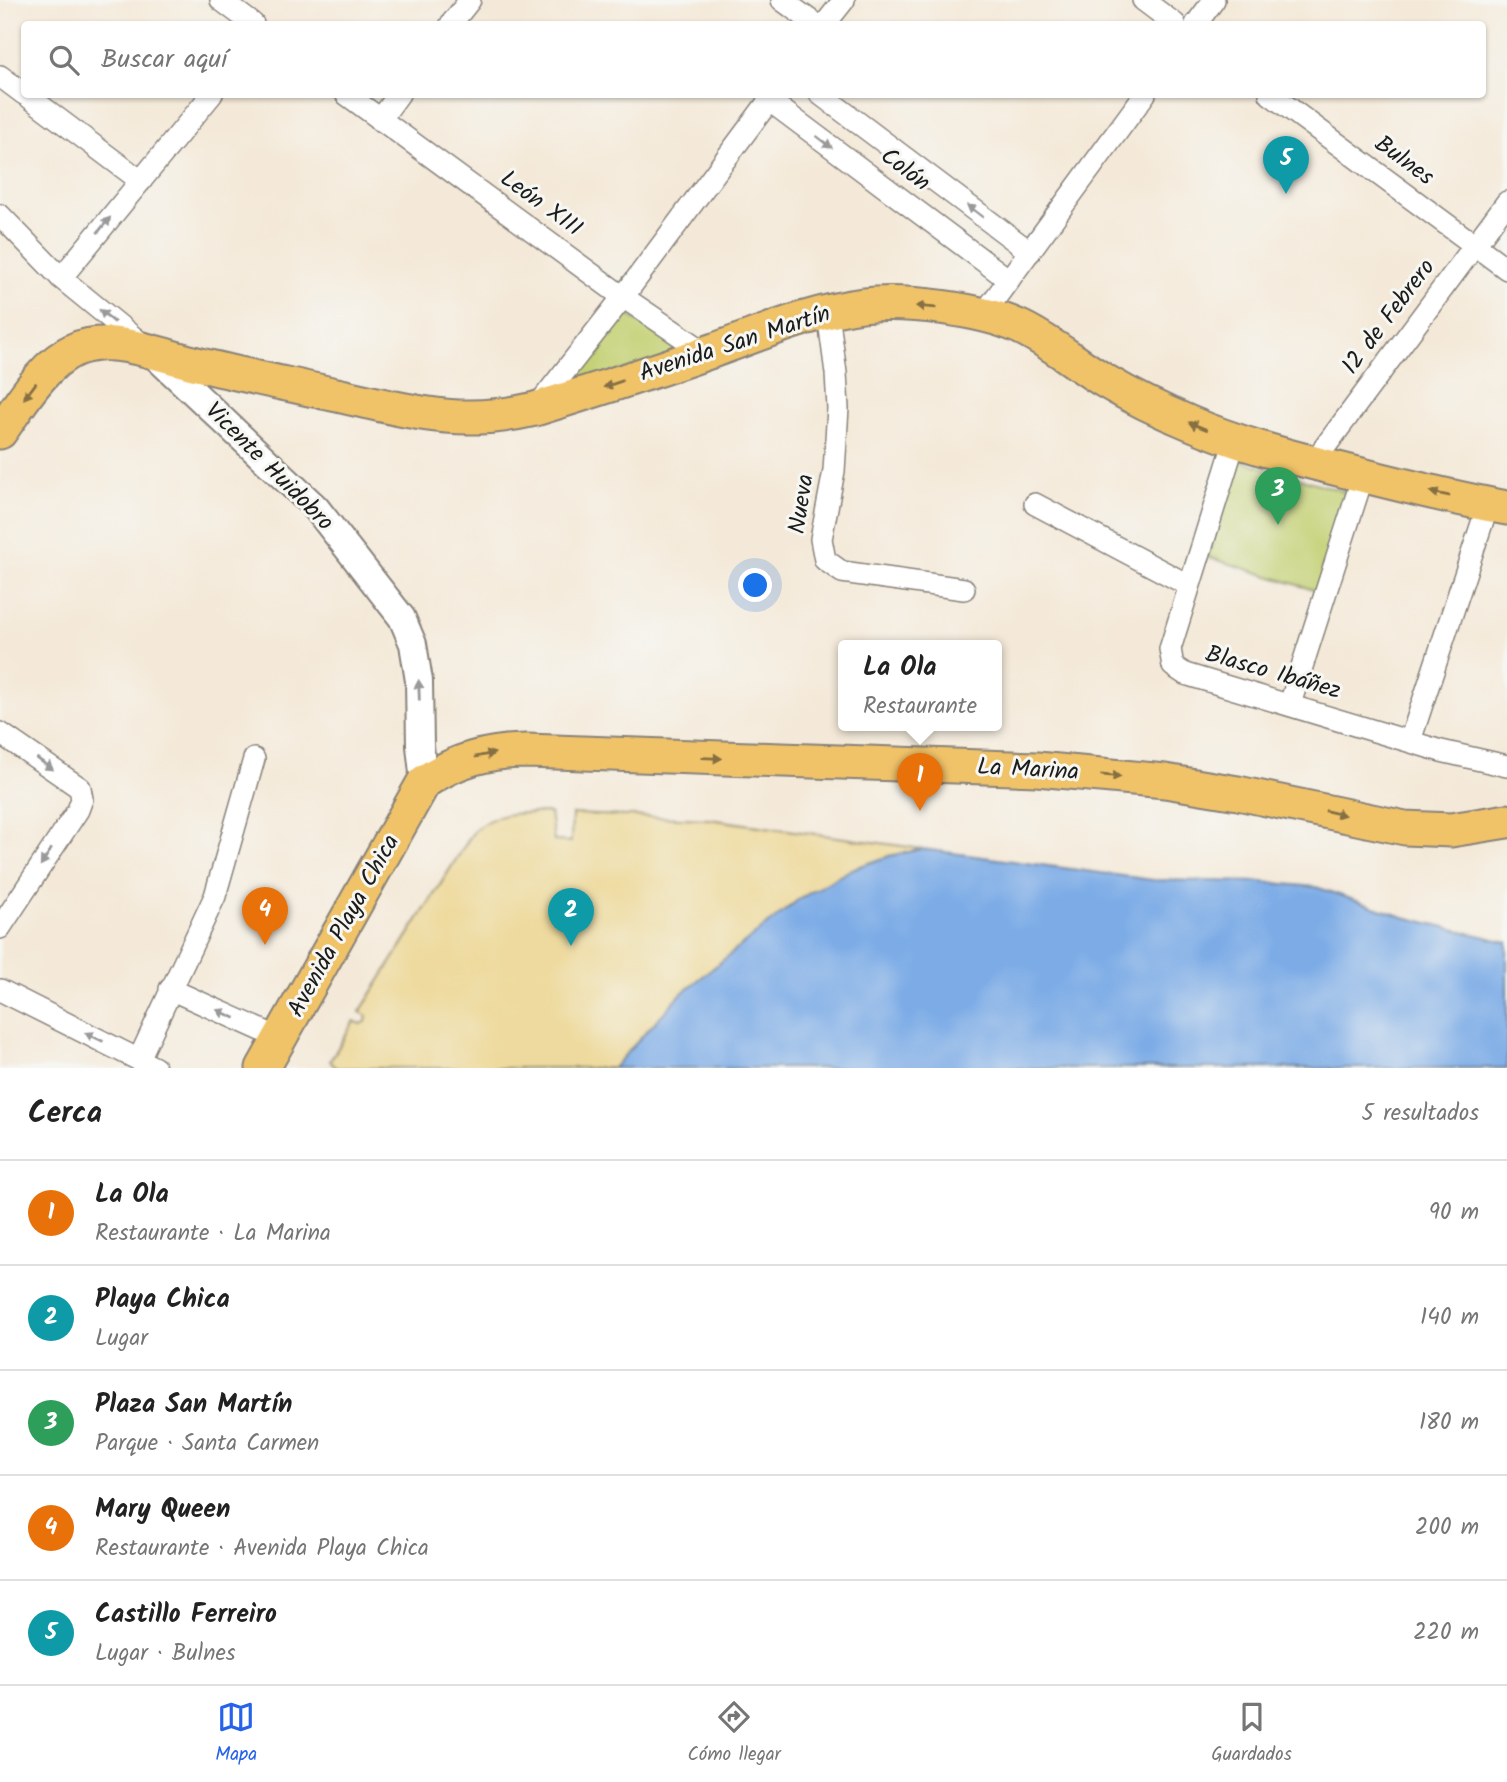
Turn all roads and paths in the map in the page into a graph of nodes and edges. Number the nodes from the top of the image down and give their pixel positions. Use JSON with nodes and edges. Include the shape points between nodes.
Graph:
{"nodes":[{"id":1,"x":221,"y":0,"type":"edge"},
{"id":2,"x":470,"y":0,"type":"edge"},
{"id":3,"x":782,"y":0,"type":"edge"},
{"id":4,"x":844,"y":0,"type":"edge"},
{"id":5,"x":1143,"y":0,"type":"edge"},
{"id":6,"x":1214,"y":0,"type":"edge"},
{"id":7,"x":249,"y":21,"type":"edge"},
{"id":8,"x":453,"y":21,"type":"edge"},
{"id":9,"x":812,"y":21,"type":"edge"},
{"id":10,"x":827,"y":21,"type":"edge"},
{"id":11,"x":1171,"y":21,"type":"edge"},
{"id":12,"x":1198,"y":21,"type":"edge"},
{"id":13,"x":0,"y":76,"type":"edge"},
{"id":14,"x":21,"y":91,"type":"edge"},
{"id":15,"x":30,"y":98,"type":"edge"},
{"id":16,"x":209,"y":98,"type":"edge"},
{"id":17,"x":351,"y":98,"type":"edge"},
{"id":18,"x":396,"y":98,"type":"edge"},
{"id":19,"x":772,"y":98,"type":"edge"},
{"id":20,"x":825,"y":98,"type":"edge"},
{"id":21,"x":1142,"y":98,"type":"edge"},
{"id":22,"x":1275,"y":98,"type":"edge"},
{"id":23,"x":380,"y":120,"type":"junction"},
{"id":24,"x":141,"y":181,"type":"junction"},
{"id":25,"x":1507,"y":202,"type":"edge"},
{"id":26,"x":0,"y":215,"type":"edge"},
{"id":27,"x":1475,"y":246,"type":"junction"},
{"id":28,"x":1030,"y":252,"type":"junction"},
{"id":29,"x":1507,"y":269,"type":"edge"},
{"id":30,"x":61,"y":278,"type":"junction"},
{"id":31,"x":1009,"y":281,"type":"junction"},
{"id":32,"x":624,"y":297,"type":"junction"},
{"id":33,"x":828,"y":313,"type":"junction"},
{"id":34,"x":983,"y":315,"type":"junction"},
{"id":35,"x":706,"y":353,"type":"junction"},
{"id":36,"x":152,"y":354,"type":"junction"},
{"id":37,"x":535,"y":409,"type":"junction"},
{"id":38,"x":0,"y":432,"type":"edge"},
{"id":39,"x":1235,"y":440,"type":"junction"},
{"id":40,"x":1313,"y":463,"type":"junction"},
{"id":41,"x":1363,"y":476,"type":"junction"},
{"id":42,"x":1035,"y":504,"type":"dead end"},
{"id":43,"x":1497,"y":506,"type":"edge"},
{"id":44,"x":1188,"y":585,"type":"junction"},
{"id":45,"x":964,"y":589,"type":"dead end"},
{"id":46,"x":1290,"y":704,"type":"junction"},
{"id":47,"x":0,"y":733,"type":"edge"},
{"id":48,"x":1410,"y":741,"type":"junction"},
{"id":49,"x":254,"y":759,"type":"dead end"},
{"id":50,"x":1507,"y":766,"type":"edge"},
{"id":51,"x":424,"y":782,"type":"junction"},
{"id":52,"x":1507,"y":821,"type":"edge"},
{"id":53,"x":0,"y":928,"type":"edge"},
{"id":54,"x":170,"y":989,"type":"junction"},
{"id":55,"x":0,"y":990,"type":"edge"},
{"id":56,"x":281,"y":1039,"type":"junction"},
{"id":57,"x":147,"y":1063,"type":"edge"},
{"id":58,"x":263,"y":1068,"type":"edge"}],
"edges":[{"from":1,"to":7,"type":"street"},
{"from":2,"to":8,"type":"street"},
{"from":3,"to":9,"type":"street"},
{"from":4,"to":10,"type":"street"},
{"from":5,"to":11,"type":"street"},
{"from":6,"to":12,"type":"street"},
{"from":13,"to":14,"type":"street"},
{"from":15,"to":24,"type":"street"},
{"from":16,"to":24,"type":"street"},
{"from":17,"to":23,"type":"street","name":"León XIII"},
{"from":18,"to":23,"type":"street"},
{"from":19,"to":31,"type":"street","name":"Colón","one_way":true},
{"from":19,"to":32,"type":"street"},
{"from":28,"to":20,"type":"street","name":"Colón","one_way":true},
{"from":21,"to":28,"type":"street"},
{"from":22,"to":27,"type":"street","name":"Bulnes"},
{"from":23,"to":32,"type":"street","name":"León XIII"},
{"from":30,"to":24,"type":"street","one_way":true},
{"from":25,"to":27,"type":"street","name":"12 de Febrero"},
{"from":26,"to":30,"type":"street","name":"Vicente Huidobro"},
{"from":27,"to":29,"type":"street","name":"Bulnes"},
{"from":27,"to":40,"type":"street","name":"12 de Febrero"},
{"from":28,"to":31,"type":"street"},
{"from":36,"to":30,"type":"street","name":"Vicente Huidobro","one_way":true},
{"from":31,"to":34,"type":"street"},
{"from":32,"to":35,"type":"street","name":"León XIII"},
{"from":32,"to":37,"type":"street"},
{"from":34,"to":33,"type":"main road","name":"Avenida San Martín","one_way":true,"via":[[897,305],[865,305]]},
{"from":33,"to":35,"type":"main road","name":"Avenida San Martín"},
{"from":33,"to":45,"type":"street","name":"Nueva","via":[[838,408],[834,471],[821,539],[825,560],[842,572]]},
{"from":39,"to":34,"type":"main road","name":"Avenida San Martín","one_way":true,"via":[[1148,404],[1037,335]]},
{"from":35,"to":37,"type":"main road","name":"Avenida San Martín","one_way":true},
{"from":36,"to":37,"type":"main road","name":"Avenida San Martín","via":[[427,415],[469,419]]},
{"from":36,"to":38,"type":"main road","name":"Avenida San Martín","one_way":true,"via":[[111,342],[85,345],[65,354],[36,382]]},
{"from":51,"to":36,"type":"street","name":"Vicente Huidobro","one_way":true,"via":[[419,681],[413,644],[402,618],[316,508]]},
{"from":39,"to":40,"type":"main road","name":"Avenida San Martín"},
{"from":39,"to":44,"type":"street","name":"Blasco Ibáñez"},
{"from":40,"to":41,"type":"main road","name":"Avenida San Martín"},
{"from":43,"to":41,"type":"main road","name":"Avenida San Martín","one_way":true},
{"from":41,"to":46,"type":"street"},
{"from":42,"to":44,"type":"street"},
{"from":43,"to":48,"type":"street"},
{"from":44,"to":46,"type":"street","name":"Blasco Ibáñez","via":[[1170,649],[1173,666],[1185,674]]},
{"from":46,"to":48,"type":"street","name":"Blasco Ibáñez"},
{"from":47,"to":53,"type":"street","one_way":true,"via":[[80,788],[82,799]]},
{"from":48,"to":50,"type":"street","name":"Blasco Ibáñez"},
{"from":49,"to":54,"type":"street","via":[[215,896]]},
{"from":51,"to":52,"type":"main road","name":"La Marina","one_way":true,"via":[[468,758],[507,751],[1037,769],[1165,781],[1416,829],[1472,828]]},
{"from":51,"to":56,"type":"main road","name":"Avenida Playa Chica"},
{"from":56,"to":54,"type":"street","one_way":true},
{"from":54,"to":57,"type":"street"},
{"from":57,"to":55,"type":"street","one_way":true},
{"from":56,"to":58,"type":"main road","name":"Avenida Playa Chica"}]}
